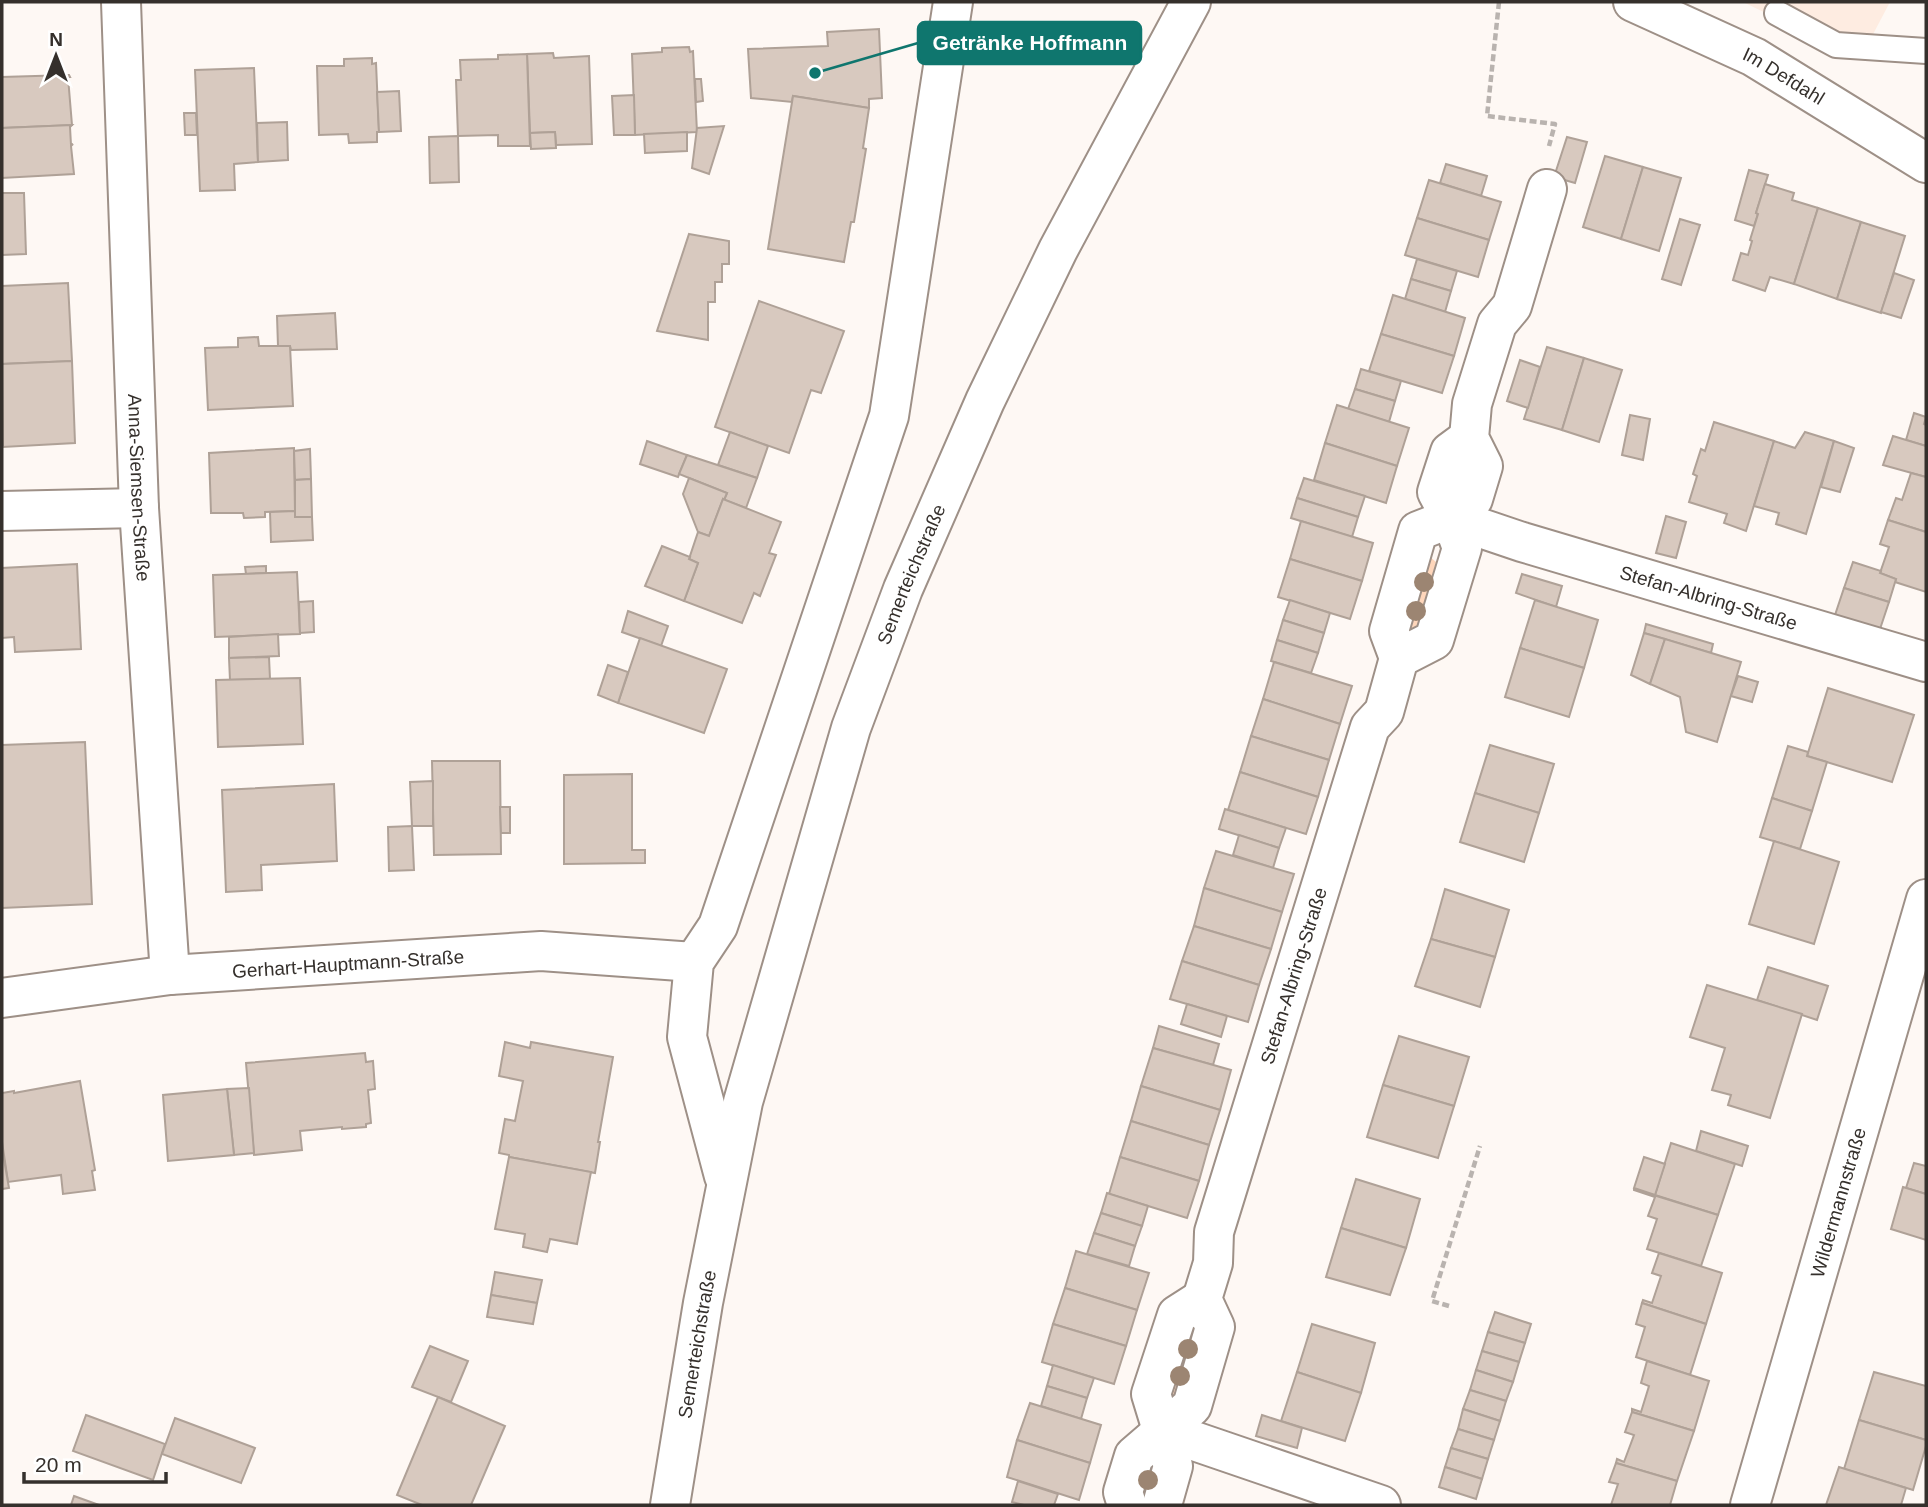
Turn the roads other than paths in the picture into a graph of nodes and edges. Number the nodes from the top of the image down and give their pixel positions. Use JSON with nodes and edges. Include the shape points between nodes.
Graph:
{"nodes":[{"id":1,"x":121,"y":2,"type":"edge"},
{"id":2,"x":953,"y":2,"type":"edge"},
{"id":3,"x":1191,"y":2,"type":"edge"},
{"id":4,"x":1633,"y":2,"type":"edge"},
{"id":5,"x":1777,"y":13,"type":"dead end"},
{"id":6,"x":1926,"y":51,"type":"edge"},
{"id":7,"x":1926,"y":163,"type":"edge"},
{"id":8,"x":1547,"y":190,"type":"road end"},
{"id":9,"x":139,"y":508,"type":"junction"},
{"id":10,"x":2,"y":511,"type":"edge"},
{"id":11,"x":1451,"y":518,"type":"junction"},
{"id":12,"x":1926,"y":662,"type":"edge"},
{"id":13,"x":1926,"y":899,"type":"edge"},
{"id":14,"x":694,"y":962,"type":"junction"},
{"id":15,"x":170,"y":975,"type":"junction"},
{"id":16,"x":2,"y":998,"type":"edge"},
{"id":17,"x":726,"y":1185,"type":"junction"},
{"id":18,"x":1162,"y":1430,"type":"junction"},
{"id":19,"x":670,"y":1505,"type":"edge"},
{"id":20,"x":1127,"y":1505,"type":"edge"},
{"id":21,"x":1162,"y":1505,"type":"edge"},
{"id":22,"x":1381,"y":1505,"type":"edge"},
{"id":23,"x":1750,"y":1505,"type":"edge"}],
"edges":[{"from":1,"to":9,"type":"street","name":"Anna-Siemsen-Straße"},
{"from":2,"to":14,"type":"street","name":"Semerteichstraße","via":[[889,416],[718,926]]},
{"from":3,"to":17,"type":"street","name":"Semerteichstraße","via":[[1058,250],[985,401],[904,589],[851,728],[743,1102]]},
{"from":4,"to":7,"type":"street","name":"Im Defdahl","via":[[1754,57]]},
{"from":5,"to":6,"type":"lane","via":[[1836,45]]},
{"from":8,"to":11,"type":"street","via":[[1512,306],[1497,324],[1472,404],[1469,438],[1483,466],[1473,499]]},
{"from":9,"to":10,"type":"street"},
{"from":9,"to":15,"type":"street","name":"Anna-Siemsen-Straße"},
{"from":11,"to":12,"type":"street","name":"Stefan-Albring-Straße"},
{"from":11,"to":18,"type":"street","name":"Stefan-Albring-Straße","via":[[1462,548],[1434,640],[1399,658],[1384,712],[1370,727],[1214,1232],[1213,1263],[1202,1299],[1215,1327],[1192,1406]]},
{"from":13,"to":23,"type":"street","name":"Wildermannstraße"},
{"from":14,"to":15,"type":"street","name":"Gerhart-Hauptmann-Straße","via":[[541,951]]},
{"from":14,"to":17,"type":"street","name":"Semerteichstraße","via":[[687,1037]]},
{"from":15,"to":16,"type":"street","name":"Gerhart-Hauptmann-Straße"},
{"from":17,"to":19,"type":"street","name":"Semerteichstraße"},
{"from":18,"to":20,"type":"street","name":"Stefan-Albring-Straße","via":[[1135,1456],[1123,1492]]},
{"from":18,"to":21,"type":"street","via":[[1173,1466]]},
{"from":18,"to":22,"type":"street"}]}
